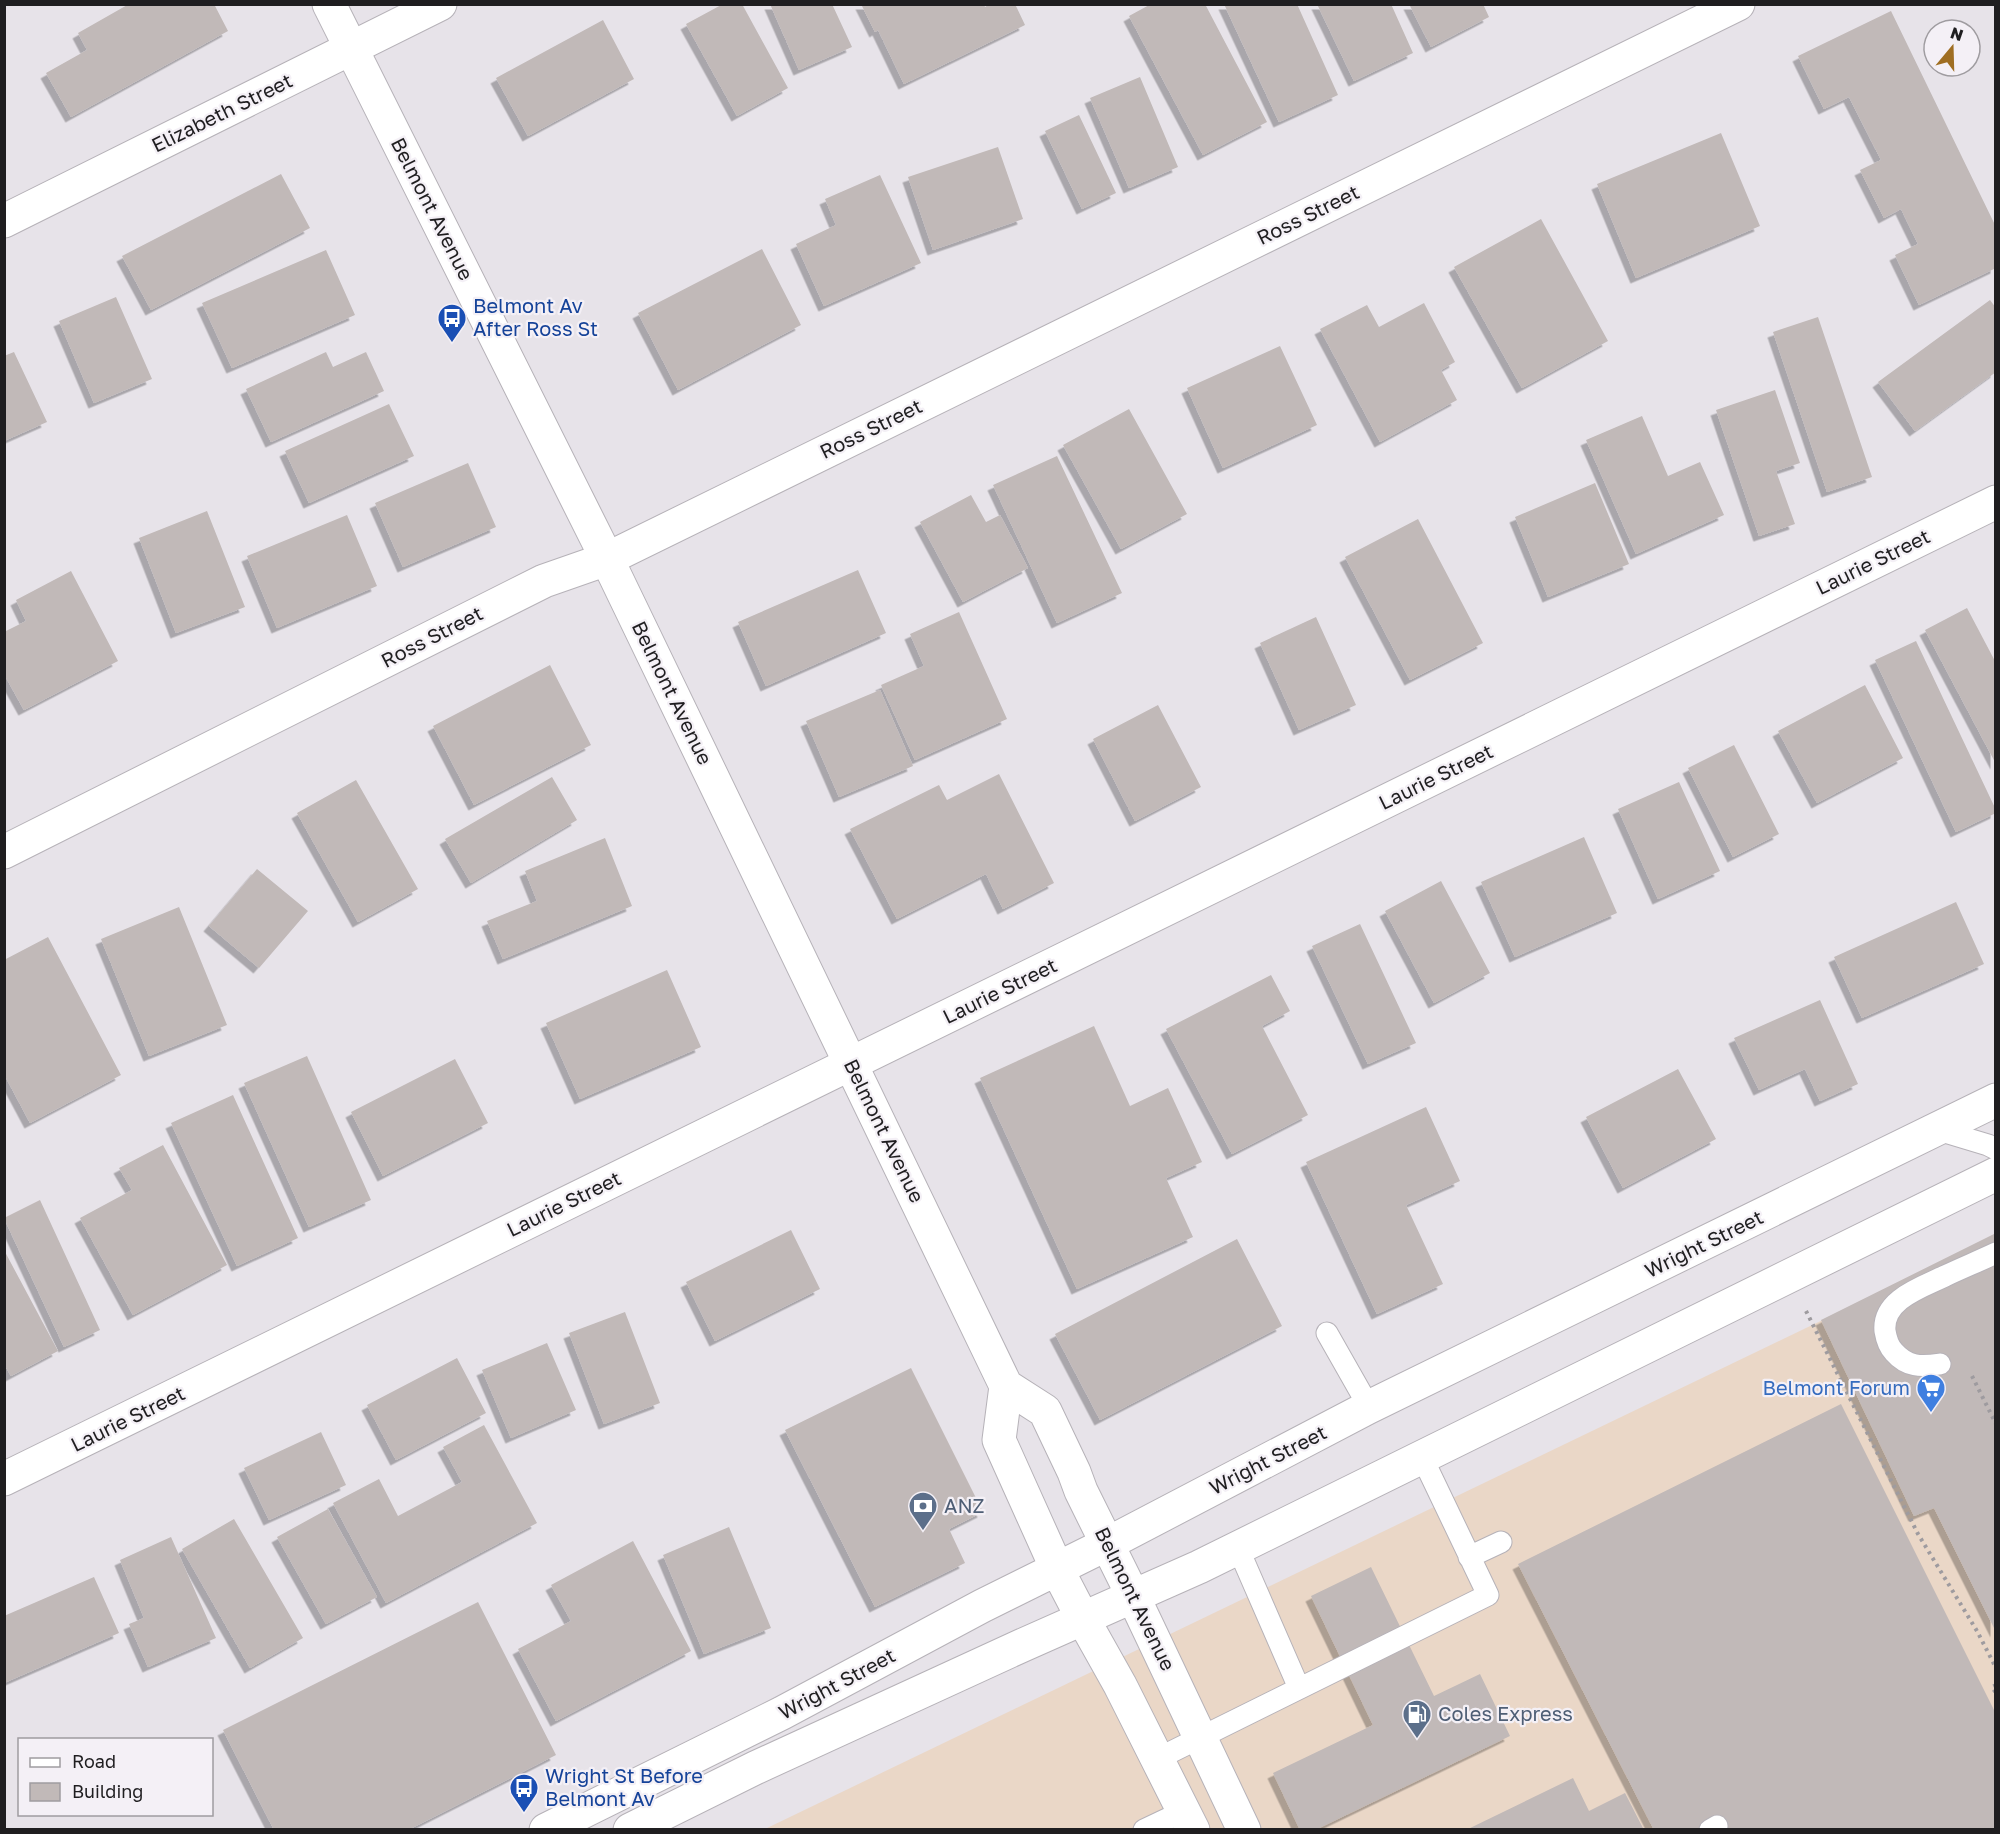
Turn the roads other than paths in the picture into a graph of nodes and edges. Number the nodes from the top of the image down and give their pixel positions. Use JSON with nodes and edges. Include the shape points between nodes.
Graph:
{"nodes":[{"id":1,"x":329,"y":4,"type":"edge"},
{"id":2,"x":440,"y":4,"type":"edge"},
{"id":3,"x":1738,"y":4,"type":"edge"},
{"id":4,"x":351,"y":48,"type":"junction"},
{"id":5,"x":4,"y":221,"type":"edge"},
{"id":6,"x":1995,"y":502,"type":"edge"},
{"id":7,"x":607,"y":559,"type":"junction"},
{"id":8,"x":4,"y":852,"type":"edge"},
{"id":9,"x":852,"y":1064,"type":"junction"},
{"id":10,"x":1995,"y":1100,"type":"edge"},
{"id":11,"x":1935,"y":1129,"type":"junction"},
{"id":12,"x":1995,"y":1149,"type":"edge"},
{"id":13,"x":1995,"y":1174,"type":"edge"},
{"id":14,"x":1995,"y":1253,"type":"edge"},
{"id":15,"x":1327,"y":1333,"type":"dead end"},
{"id":16,"x":1940,"y":1364,"type":"dead end"},
{"id":17,"x":1006,"y":1386,"type":"junction"},
{"id":18,"x":1368,"y":1407,"type":"junction"},
{"id":19,"x":1422,"y":1457,"type":"junction"},
{"id":20,"x":4,"y":1479,"type":"edge"},
{"id":21,"x":1501,"y":1542,"type":"dead end"},
{"id":22,"x":1107,"y":1544,"type":"junction"},
{"id":23,"x":1238,"y":1548,"type":"junction"},
{"id":24,"x":1469,"y":1557,"type":"junction"},
{"id":25,"x":1057,"y":1569,"type":"junction"},
{"id":26,"x":1133,"y":1596,"type":"junction"},
{"id":27,"x":1083,"y":1619,"type":"junction"},
{"id":28,"x":1299,"y":1688,"type":"junction"},
{"id":29,"x":1201,"y":1737,"type":"junction"},
{"id":30,"x":1157,"y":1760,"type":"junction"},
{"id":31,"x":1189,"y":1820,"type":"edge"},
{"id":32,"x":546,"y":1830,"type":"edge"},
{"id":33,"x":630,"y":1830,"type":"edge"},
{"id":34,"x":1144,"y":1830,"type":"edge"},
{"id":35,"x":1244,"y":1830,"type":"edge"}],
"edges":[{"from":1,"to":4,"type":"street","name":"Belmont Avenue"},
{"from":2,"to":4,"type":"street","name":"Elizabeth Street"},
{"from":3,"to":7,"type":"street","name":"Ross Street"},
{"from":4,"to":5,"type":"street","name":"Elizabeth Street"},
{"from":4,"to":7,"type":"street","name":"Belmont Avenue"},
{"from":6,"to":9,"type":"street","name":"Laurie Street"},
{"from":7,"to":8,"type":"street","name":"Ross Street","via":[[544,581]]},
{"from":7,"to":9,"type":"street","name":"Belmont Avenue"},
{"from":9,"to":17,"type":"street","name":"Belmont Avenue"},
{"from":9,"to":20,"type":"street","name":"Laurie Street"},
{"from":10,"to":11,"type":"street","name":"Wright Street"},
{"from":11,"to":12,"type":"lane"},
{"from":11,"to":18,"type":"street","name":"Wright Street"},
{"from":13,"to":19,"type":"street","name":"Wright Street"},
{"from":14,"to":16,"type":"lane","via":[[1906,1295],[1889,1311],[1884,1323],[1892,1350],[1921,1367]]},
{"from":15,"to":18,"type":"lane"},
{"from":17,"to":22,"type":"street","name":"Belmont Avenue","via":[[1045,1411]]},
{"from":17,"to":25,"type":"street","via":[[999,1440]]},
{"from":18,"to":22,"type":"street","name":"Wright Street"},
{"from":19,"to":23,"type":"street","name":"Wright Street"},
{"from":19,"to":24,"type":"lane"},
{"from":21,"to":24,"type":"lane"},
{"from":22,"to":25,"type":"street","name":"Wright Street"},
{"from":22,"to":26,"type":"street","name":"Belmont Avenue"},
{"from":23,"to":26,"type":"street","name":"Wright Street"},
{"from":23,"to":28,"type":"lane"},
{"from":24,"to":28,"type":"lane","via":[[1488,1595]]},
{"from":25,"to":27,"type":"street"},
{"from":25,"to":32,"type":"street","name":"Wright Street","via":[[782,1713]]},
{"from":26,"to":27,"type":"street","name":"Wright Street"},
{"from":26,"to":29,"type":"street","name":"Belmont Avenue"},
{"from":27,"to":30,"type":"street"},
{"from":27,"to":33,"type":"street","name":"Wright Street","via":[[777,1758]]},
{"from":28,"to":29,"type":"lane"},
{"from":29,"to":30,"type":"lane"},
{"from":29,"to":35,"type":"street","name":"Belmont Avenue"},
{"from":30,"to":31,"type":"street"},
{"from":31,"to":34,"type":"lane"}]}
